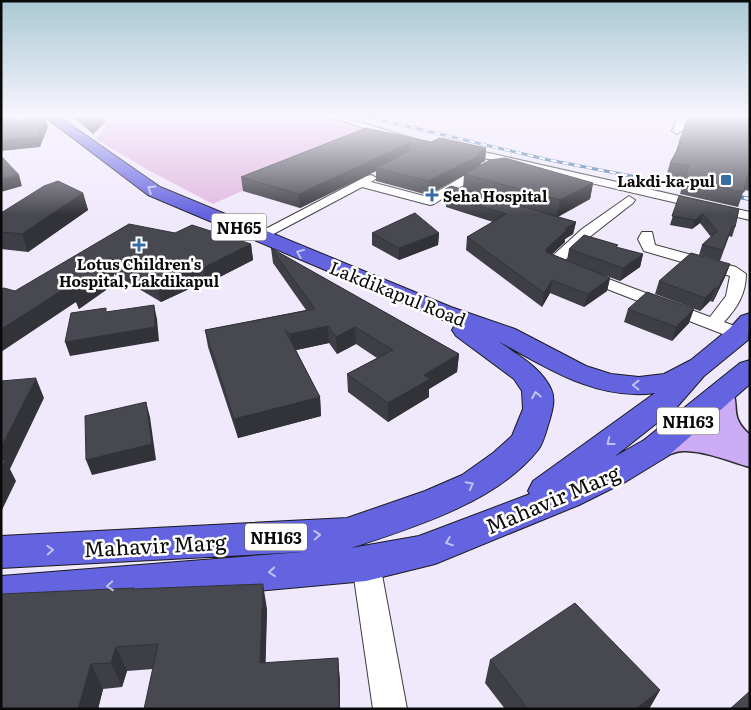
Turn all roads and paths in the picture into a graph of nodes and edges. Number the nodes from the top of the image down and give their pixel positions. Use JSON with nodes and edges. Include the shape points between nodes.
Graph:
{"nodes":[{"id":1,"x":96,"y":149,"type":"edge"},
{"id":2,"x":455,"y":149,"type":"edge"},
{"id":3,"x":378,"y":172,"type":"edge"},
{"id":4,"x":360,"y":183,"type":"junction"},
{"id":5,"x":449,"y":191,"type":"junction"},
{"id":6,"x":467,"y":196,"type":"edge"},
{"id":7,"x":750,"y":216,"type":"edge"},
{"id":8,"x":569,"y":226,"type":"edge"},
{"id":9,"x":587,"y":232,"type":"junction"},
{"id":10,"x":647,"y":235,"type":"dead end"},
{"id":11,"x":259,"y":236,"type":"junction"},
{"id":12,"x":442,"y":312,"type":"junction"},
{"id":13,"x":713,"y":324,"type":"junction"},
{"id":14,"x":745,"y":327,"type":"edge"},
{"id":15,"x":701,"y":366,"type":"junction"},
{"id":16,"x":750,"y":369,"type":"edge"},
{"id":17,"x":720,"y":394,"type":"junction"},
{"id":18,"x":656,"y":448,"type":"junction"},
{"id":19,"x":750,"y":455,"type":"edge"},
{"id":20,"x":509,"y":516,"type":"junction"},
{"id":21,"x":1,"y":552,"type":"edge"},
{"id":22,"x":366,"y":564,"type":"junction"},
{"id":23,"x":1,"y":595,"type":"edge"},
{"id":24,"x":390,"y":709,"type":"edge"}],
"edges":[{"from":11,"to":1,"type":"highway","name":"Lakdikapul Road","number":"NH65","one_way":true,"via":[[154,191]]},
{"from":2,"to":7,"type":"street"},
{"from":3,"to":4,"type":"street","via":[[358,179]]},
{"from":4,"to":5,"type":"street","via":[[425,200],[435,200]]},
{"from":4,"to":11,"type":"street"},
{"from":5,"to":6,"type":"street"},
{"from":5,"to":9,"type":"street","via":[[485,170],[508,167],[630,200]]},
{"from":8,"to":9,"type":"street"},
{"from":9,"to":13,"type":"street","via":[[553,263]]},
{"from":10,"to":13,"type":"street","via":[[645,240],[649,248],[738,274],[732,302]]},
{"from":12,"to":11,"type":"highway","name":"Lakdikapul Road","number":"NH65","one_way":true},
{"from":15,"to":12,"type":"highway","name":"Lakdikapul Road","number":"NH65","one_way":true,"via":[[671,382],[639,386],[608,384],[576,372],[506,336]]},
{"from":21,"to":12,"type":"highway","name":"Mahavir Marg","number":"NH163","one_way":true,"via":[[347,534],[438,501],[474,484],[526,442],[538,410],[537,390],[524,373]]},
{"from":13,"to":14,"type":"street"},
{"from":14,"to":15,"type":"highway","name":"Lakdikapul Road","number":"NH65"},
{"from":15,"to":20,"type":"highway","number":"NH163","one_way":true,"via":[[666,400],[558,483]]},
{"from":16,"to":17,"type":"highway","number":"NH163"},
{"from":17,"to":18,"type":"highway","number":"NH163"},
{"from":17,"to":19,"type":"main road","via":[[718,413],[730,435]]},
{"from":18,"to":19,"type":"main road","via":[[683,440],[719,444]]},
{"from":18,"to":20,"type":"highway","name":"Mahavir Marg","number":"NH163","via":[[566,495]]},
{"from":20,"to":22,"type":"highway","name":"Mahavir Marg","number":"NH163","one_way":true,"via":[[421,552]]},
{"from":22,"to":23,"type":"highway","name":"Mahavir Marg","number":"NH163","one_way":true},
{"from":22,"to":24,"type":"street"}]}
